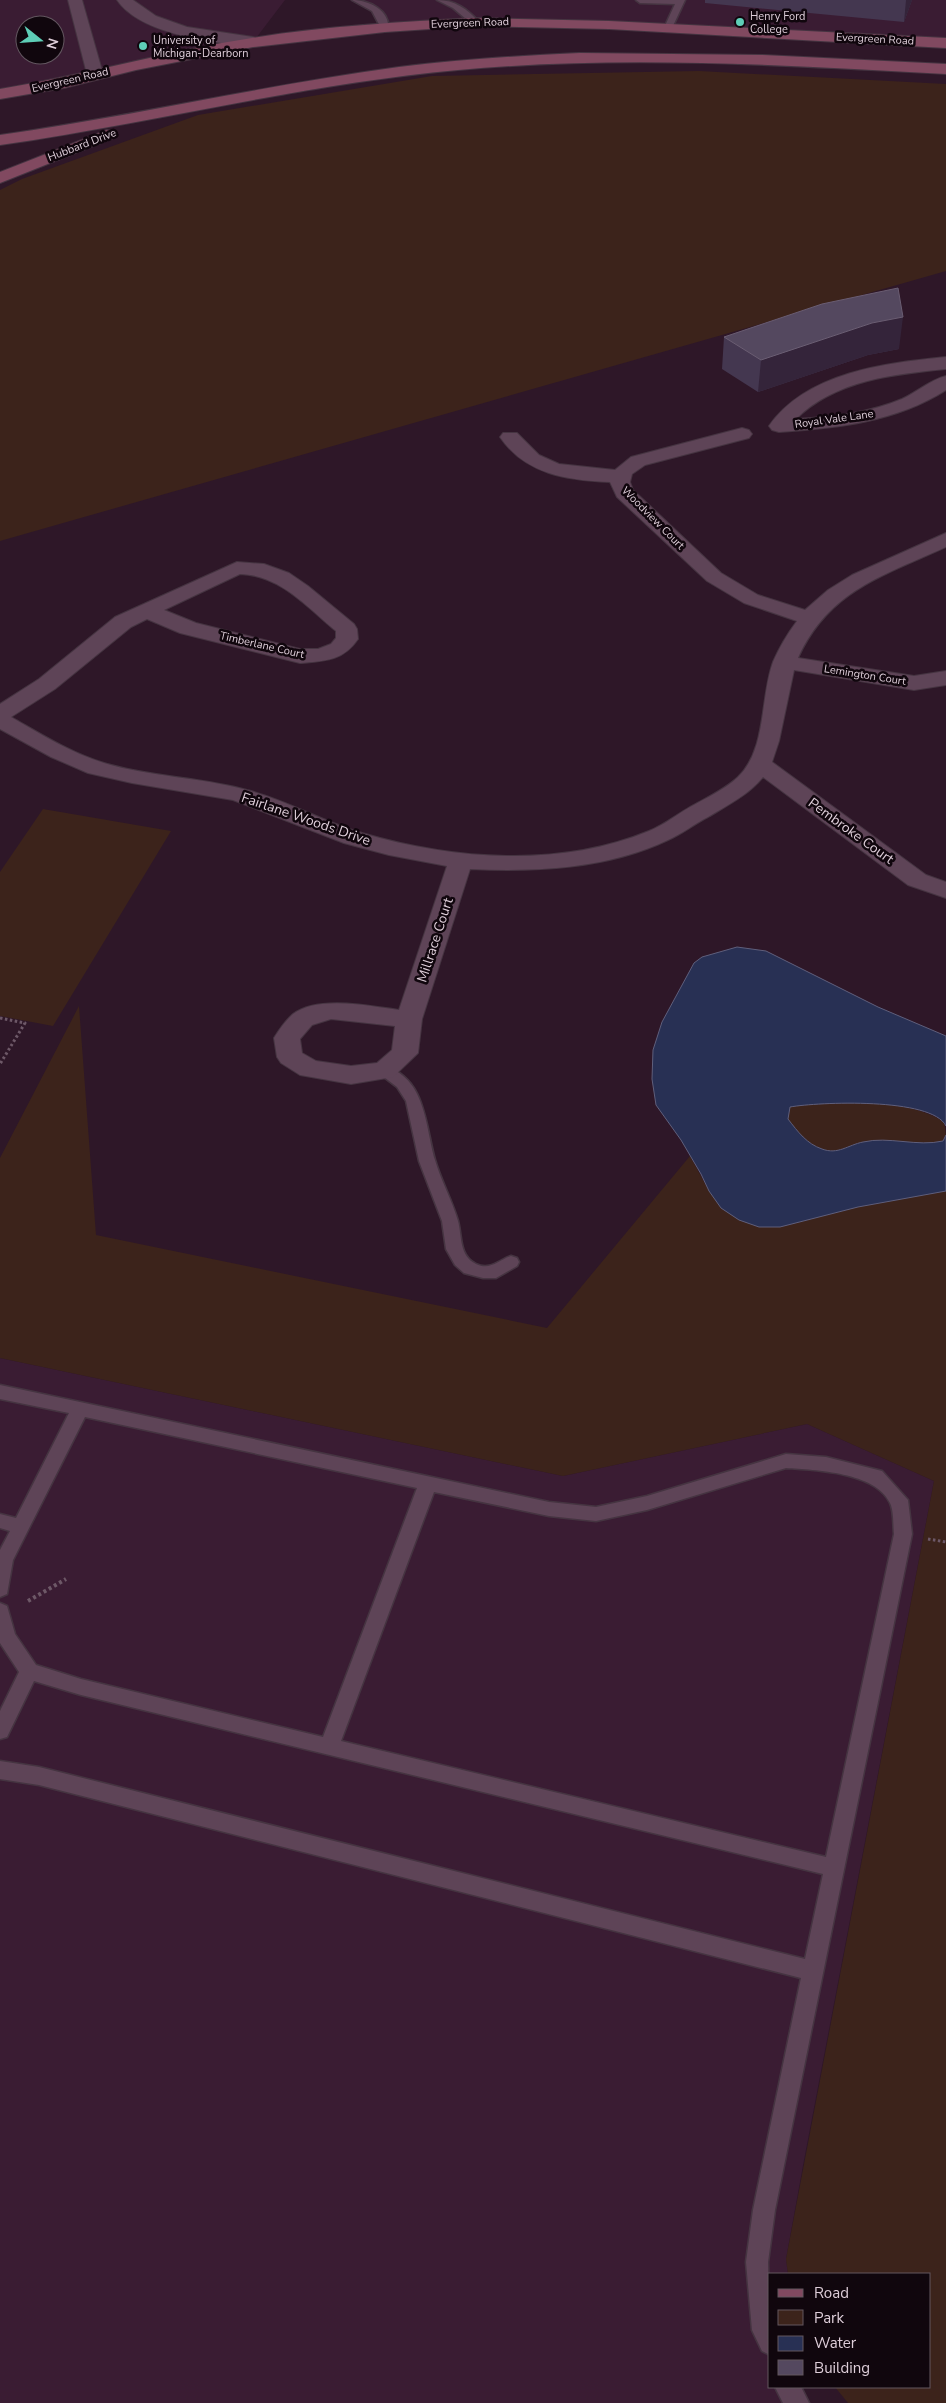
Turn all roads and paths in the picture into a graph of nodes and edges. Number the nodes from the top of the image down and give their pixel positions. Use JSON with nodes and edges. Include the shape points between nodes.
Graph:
{"nodes":[{"id":1,"x":75,"y":0,"type":"edge"},
{"id":2,"x":124,"y":0,"type":"edge"},
{"id":3,"x":356,"y":0,"type":"edge"},
{"id":4,"x":441,"y":0,"type":"edge"},
{"id":5,"x":640,"y":0,"type":"edge"},
{"id":6,"x":680,"y":1,"type":"edge"},
{"id":7,"x":476,"y":22,"type":"junction"},
{"id":8,"x":609,"y":25,"type":"junction"},
{"id":9,"x":385,"y":28,"type":"junction"},
{"id":10,"x":668,"y":28,"type":"junction"},
{"id":11,"x":900,"y":40,"type":"junction"},
{"id":12,"x":253,"y":42,"type":"junction"},
{"id":13,"x":946,"y":43,"type":"edge"},
{"id":14,"x":607,"y":57,"type":"junction"},
{"id":15,"x":459,"y":64,"type":"junction"},
{"id":16,"x":885,"y":65,"type":"junction"},
{"id":17,"x":946,"y":69,"type":"edge"},
{"id":18,"x":95,"y":74,"type":"junction"},
{"id":19,"x":64,"y":83,"type":"junction"},
{"id":20,"x":0,"y":94,"type":"edge"},
{"id":21,"x":0,"y":110,"type":"edge"},
{"id":22,"x":164,"y":114,"type":"junction"},
{"id":23,"x":0,"y":140,"type":"edge"},
{"id":24,"x":0,"y":178,"type":"edge"},
{"id":25,"x":946,"y":363,"type":"edge"},
{"id":26,"x":946,"y":382,"type":"edge"},
{"id":27,"x":742,"y":434,"type":"dead end"},
{"id":28,"x":510,"y":437,"type":"dead end"},
{"id":29,"x":619,"y":476,"type":"junction"},
{"id":30,"x":946,"y":539,"type":"edge"},
{"id":31,"x":145,"y":610,"type":"junction"},
{"id":32,"x":808,"y":618,"type":"junction"},
{"id":33,"x":784,"y":662,"type":"junction"},
{"id":34,"x":946,"y":678,"type":"edge"},
{"id":35,"x":0,"y":714,"type":"edge"},
{"id":36,"x":0,"y":720,"type":"edge"},
{"id":37,"x":760,"y":764,"type":"junction"},
{"id":38,"x":462,"y":860,"type":"junction"},
{"id":39,"x":946,"y":890,"type":"edge"},
{"id":40,"x":0,"y":1018,"type":"edge"},
{"id":41,"x":409,"y":1019,"type":"junction"},
{"id":42,"x":0,"y":1064,"type":"edge"},
{"id":43,"x":384,"y":1071,"type":"junction"},
{"id":44,"x":511,"y":1262,"type":"dead end"},
{"id":45,"x":0,"y":1392,"type":"edge"},
{"id":46,"x":81,"y":1408,"type":"junction"},
{"id":47,"x":428,"y":1483,"type":"junction"},
{"id":48,"x":0,"y":1521,"type":"edge"},
{"id":49,"x":21,"y":1526,"type":"junction"},
{"id":50,"x":66,"y":1579,"type":"dead end"},
{"id":51,"x":0,"y":1589,"type":"edge"},
{"id":52,"x":28,"y":1601,"type":"dead end"},
{"id":53,"x":0,"y":1611,"type":"edge"},
{"id":54,"x":3,"y":1637,"type":"edge"},
{"id":55,"x":29,"y":1671,"type":"junction"},
{"id":56,"x":0,"y":1731,"type":"edge"},
{"id":57,"x":329,"y":1746,"type":"junction"},
{"id":58,"x":0,"y":1770,"type":"edge"},
{"id":59,"x":834,"y":1868,"type":"junction"},
{"id":60,"x":814,"y":1970,"type":"junction"},
{"id":61,"x":768,"y":2339,"type":"edge"},
{"id":62,"x":788,"y":2388,"type":"edge"},
{"id":63,"x":797,"y":2403,"type":"edge"}],
"edges":[{"from":1,"to":18,"type":"street"},
{"from":2,"to":12,"type":"street","via":[[145,16],[178,28]]},
{"from":3,"to":9,"type":"lane","via":[[379,12]]},
{"from":4,"to":7,"type":"lane","via":[[456,6]]},
{"from":5,"to":6,"type":"lane"},
{"from":6,"to":10,"type":"lane"},
{"from":7,"to":8,"type":"street","name":"Evergreen Road"},
{"from":7,"to":9,"type":"street","name":"Evergreen Road"},
{"from":7,"to":15,"type":"street","via":[[498,41],[494,52]]},
{"from":8,"to":10,"type":"street","name":"Evergreen Road"},
{"from":8,"to":14,"type":"street","via":[[586,30],[576,40],[579,47],[590,54]]},
{"from":9,"to":12,"type":"street","name":"Evergreen Road"},
{"from":10,"to":11,"type":"street","name":"Evergreen Road"},
{"from":11,"to":13,"type":"street","name":"Evergreen Road"},
{"from":11,"to":16,"type":"street","via":[[871,46],[868,51]]},
{"from":12,"to":18,"type":"street","name":"Evergreen Road"},
{"from":14,"to":15,"type":"street","name":"Evergreen Road"},
{"from":14,"to":16,"type":"street","name":"Evergreen Road","via":[[714,57]]},
{"from":15,"to":22,"type":"street","name":"Evergreen Road","via":[[359,76]]},
{"from":16,"to":17,"type":"street","name":"Evergreen Road"},
{"from":18,"to":19,"type":"street","name":"Evergreen Road"},
{"from":19,"to":20,"type":"street","name":"Evergreen Road"},
{"from":19,"to":21,"type":"street"},
{"from":22,"to":23,"type":"street","name":"Evergreen Road"},
{"from":22,"to":24,"type":"street","name":"Hubbard Drive"},
{"from":25,"to":26,"type":"street","name":"Royal Vale Lane","via":[[887,371],[833,386],[791,411],[779,426],[874,414],[924,396]]},
{"from":27,"to":29,"type":"street","name":"Woodview Court","via":[[638,461]]},
{"from":28,"to":29,"type":"street","via":[[532,459],[547,465],[588,475]]},
{"from":29,"to":32,"type":"street","name":"Woodview Court","via":[[624,492],[714,577],[751,599]]},
{"from":30,"to":32,"type":"street","name":"Fairlane Woods Drive","via":[[860,577],[833,594]]},
{"from":31,"to":31,"type":"street","name":"Timberlane Court","via":[[237,568],[253,568],[283,578],[346,629],[347,639],[333,651],[300,656],[188,628]]},
{"from":31,"to":35,"type":"street","name":"Timberlane Court","via":[[123,622],[47,684]]},
{"from":32,"to":33,"type":"street","name":"Fairlane Woods Drive"},
{"from":33,"to":34,"type":"street","name":"Lemington Court","via":[[914,683]]},
{"from":33,"to":37,"type":"street","name":"Fairlane Woods Drive"},
{"from":36,"to":38,"type":"street","name":"Fairlane Woods Drive","via":[[64,755],[95,767],[240,795],[281,808],[352,838]]},
{"from":37,"to":38,"type":"street","name":"Fairlane Woods Drive","via":[[749,779],[730,794],[661,834],[638,843],[595,855],[550,862],[503,864]]},
{"from":37,"to":39,"type":"street","name":"Pembroke Court","via":[[917,880]]},
{"from":38,"to":41,"type":"street","name":"Millrace Court"},
{"from":40,"to":42,"type":"path","via":[[25,1022]]},
{"from":41,"to":43,"type":"street","name":"Millrace Court","via":[[405,1053]]},
{"from":41,"to":43,"type":"street","via":[[329,1010],[303,1019],[287,1038],[290,1057],[309,1069],[352,1075]]},
{"from":43,"to":44,"type":"lane","via":[[403,1083],[414,1101],[427,1161],[450,1221],[454,1249],[461,1261],[470,1269],[483,1272],[496,1272]]},
{"from":45,"to":46,"type":"lane"},
{"from":46,"to":47,"type":"lane"},
{"from":46,"to":49,"type":"lane"},
{"from":47,"to":57,"type":"lane"},
{"from":47,"to":59,"type":"lane","via":[[549,1509],[596,1514],[646,1503],[786,1461],[826,1464],[876,1476],[899,1500],[903,1534]]},
{"from":48,"to":49,"type":"lane"},
{"from":49,"to":51,"type":"lane","via":[[4,1560]]},
{"from":50,"to":52,"type":"path"},
{"from":53,"to":54,"type":"lane"},
{"from":54,"to":55,"type":"lane"},
{"from":55,"to":56,"type":"lane"},
{"from":55,"to":57,"type":"lane"},
{"from":57,"to":59,"type":"lane"},
{"from":58,"to":60,"type":"lane","via":[[39,1776]]},
{"from":59,"to":60,"type":"lane"},
{"from":60,"to":61,"type":"lane","via":[[764,2210],[757,2262],[764,2330]]},
{"from":62,"to":63,"type":"lane"}]}
